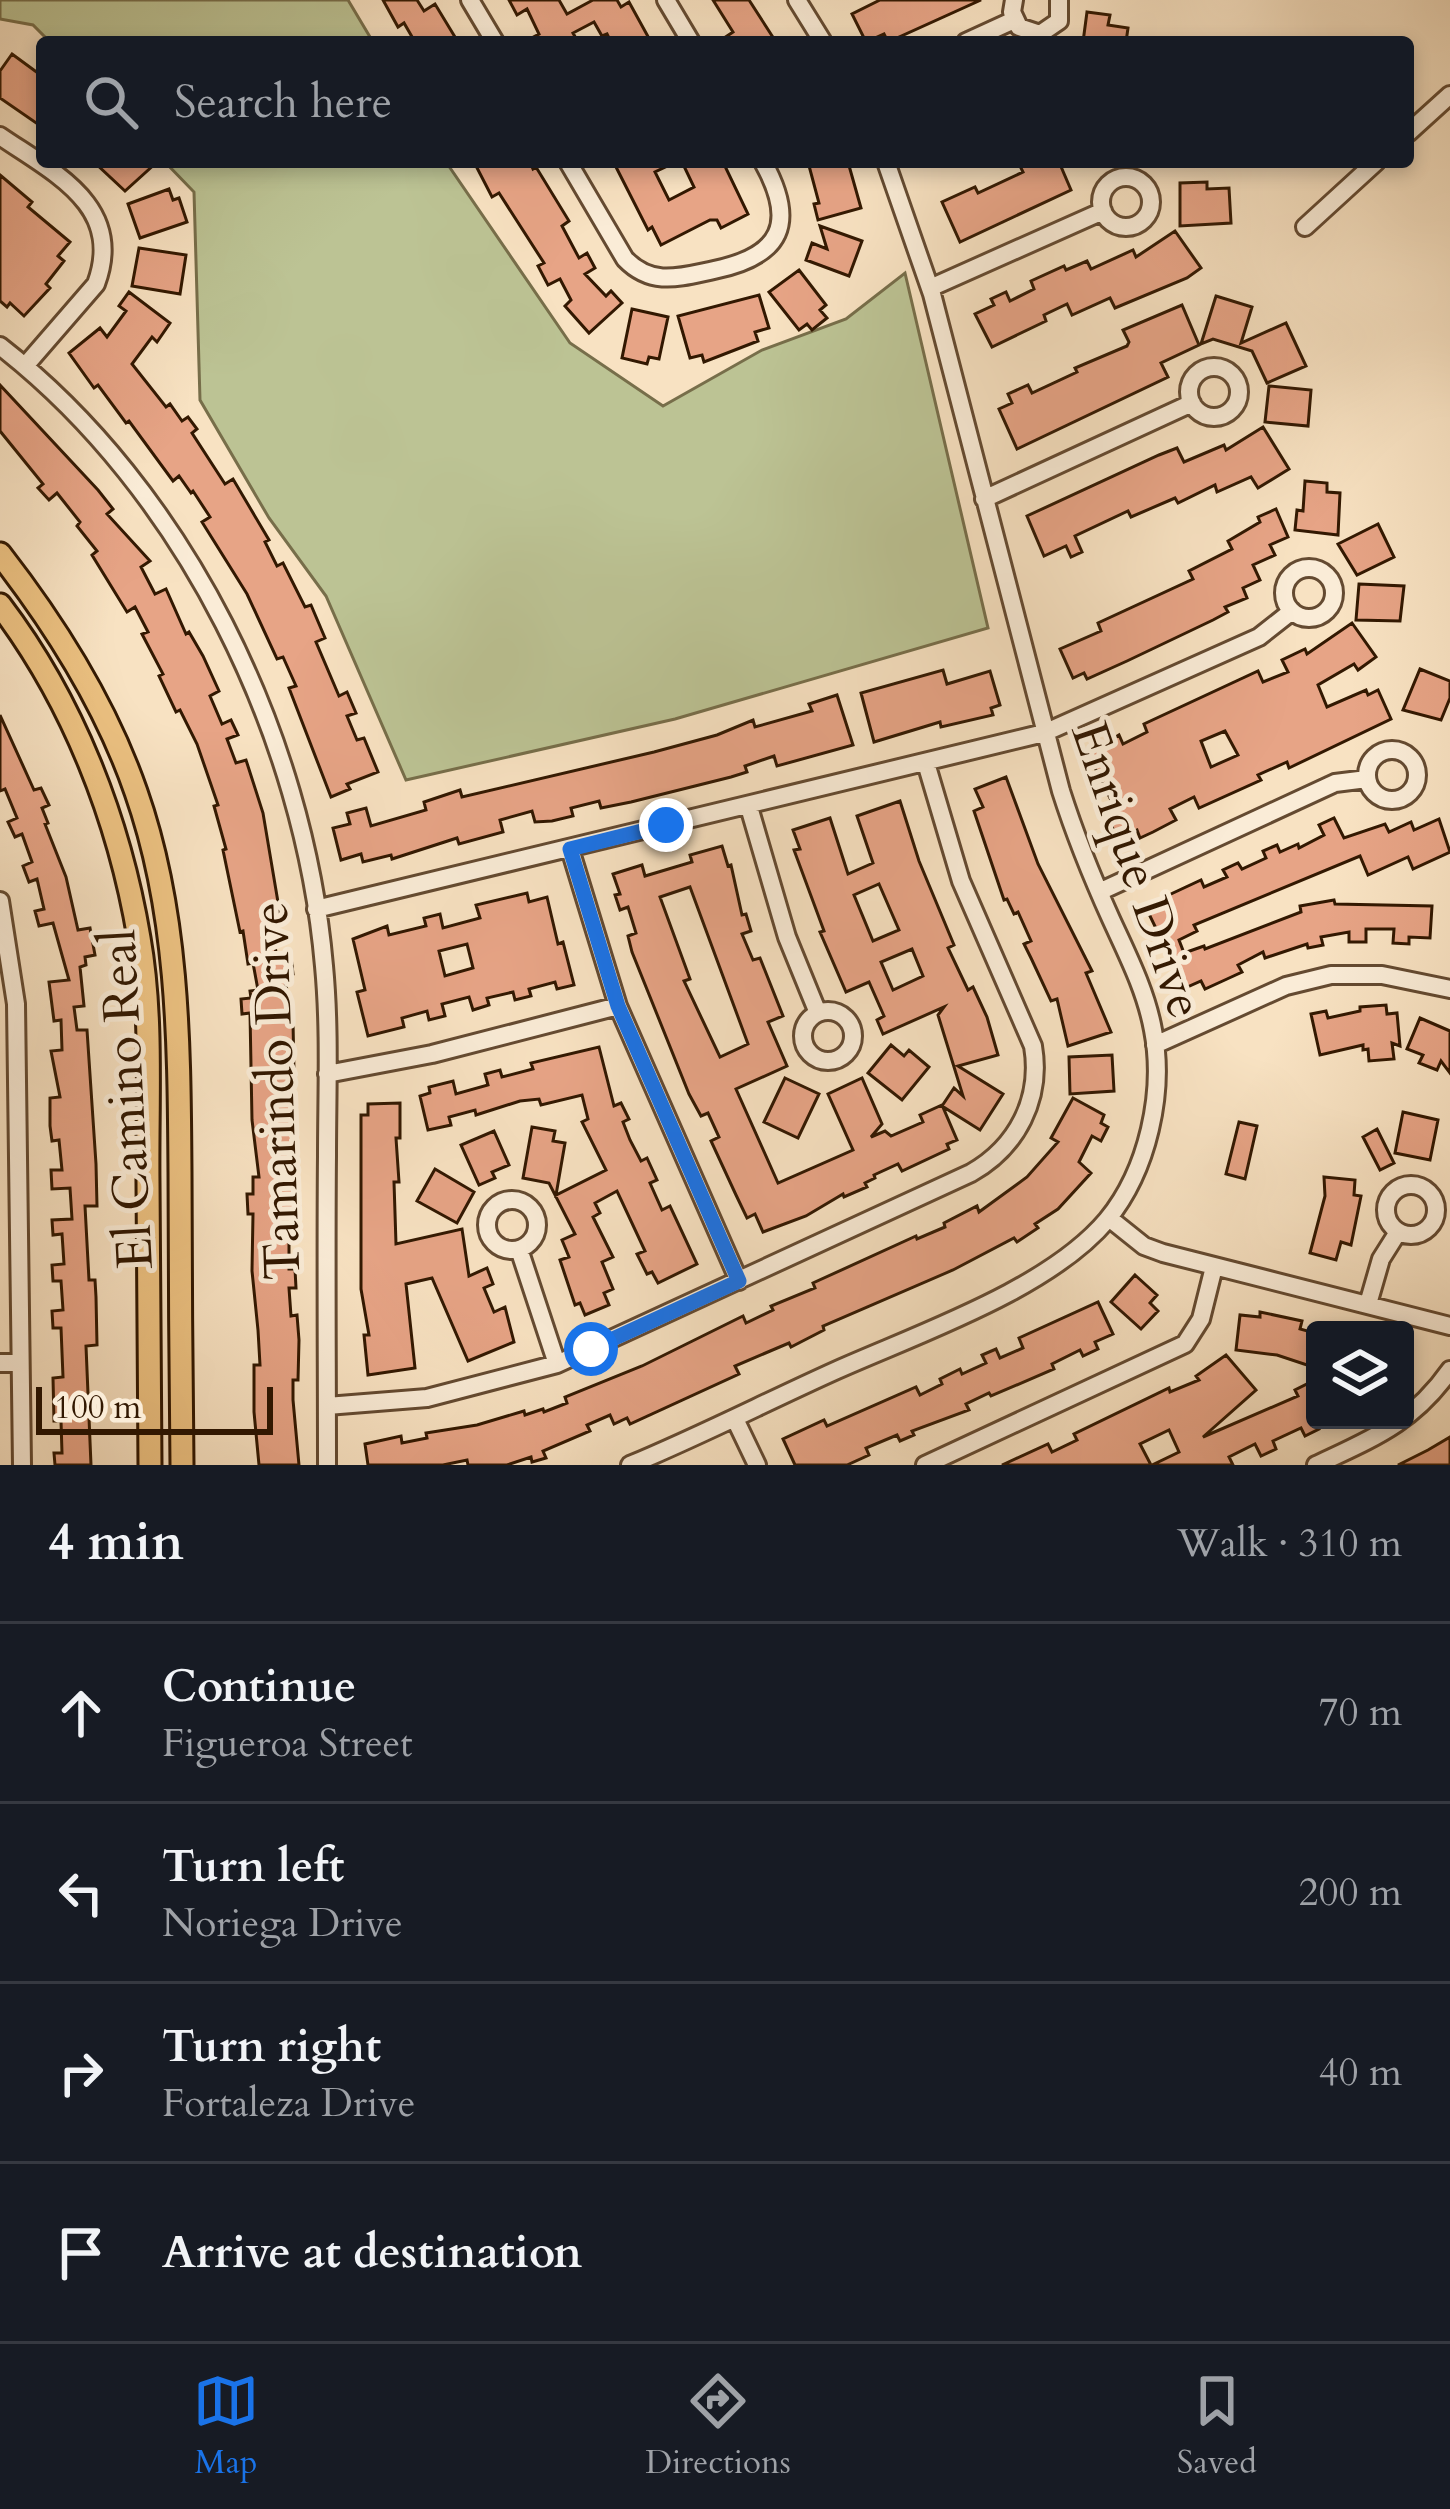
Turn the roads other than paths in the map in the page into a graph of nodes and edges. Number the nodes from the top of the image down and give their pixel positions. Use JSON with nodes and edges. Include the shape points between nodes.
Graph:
{"nodes":[{"id":1,"x":470,"y":0,"type":"edge"},
{"id":2,"x":666,"y":0,"type":"edge"},
{"id":3,"x":797,"y":0,"type":"edge"},
{"id":4,"x":1014,"y":0,"type":"edge"},
{"id":5,"x":1060,"y":0,"type":"edge"},
{"id":6,"x":1014,"y":20,"type":"junction"},
{"id":7,"x":491,"y":36,"type":"edge"},
{"id":8,"x":687,"y":36,"type":"edge"},
{"id":9,"x":819,"y":36,"type":"edge"},
{"id":10,"x":979,"y":36,"type":"edge"},
{"id":11,"x":1450,"y":95,"type":"edge"},
{"id":12,"x":1414,"y":128,"type":"edge"},
{"id":13,"x":0,"y":136,"type":"edge"},
{"id":14,"x":36,"y":163,"type":"edge"},
{"id":15,"x":43,"y":168,"type":"edge"},
{"id":16,"x":572,"y":168,"type":"edge"},
{"id":17,"x":766,"y":168,"type":"edge"},
{"id":18,"x":888,"y":168,"type":"edge"},
{"id":19,"x":1369,"y":168,"type":"edge"},
{"id":20,"x":1103,"y":211,"type":"dead end"},
{"id":21,"x":1305,"y":227,"type":"dead end"},
{"id":22,"x":930,"y":288,"type":"junction"},
{"id":23,"x":0,"y":346,"type":"edge"},
{"id":24,"x":26,"y":366,"type":"junction"},
{"id":25,"x":1192,"y":403,"type":"dead end"},
{"id":26,"x":984,"y":499,"type":"junction"},
{"id":27,"x":0,"y":554,"type":"edge"},
{"id":28,"x":0,"y":605,"type":"edge"},
{"id":29,"x":1292,"y":611,"type":"dead end"},
{"id":30,"x":1045,"y":734,"type":"junction"},
{"id":31,"x":926,"y":763,"type":"junction"},
{"id":32,"x":1367,"y":779,"type":"dead end"},
{"id":33,"x":749,"y":807,"type":"junction"},
{"id":34,"x":570,"y":849,"type":"junction"},
{"id":35,"x":1099,"y":892,"type":"junction"},
{"id":36,"x":0,"y":901,"type":"edge"},
{"id":37,"x":316,"y":909,"type":"junction"},
{"id":38,"x":1450,"y":989,"type":"edge"},
{"id":39,"x":618,"y":1006,"type":"junction"},
{"id":40,"x":818,"y":1013,"type":"dead end"},
{"id":41,"x":8,"y":1031,"type":"edge"},
{"id":42,"x":1155,"y":1045,"type":"junction"},
{"id":43,"x":327,"y":1075,"type":"junction"},
{"id":44,"x":9,"y":1198,"type":"edge"},
{"id":45,"x":1109,"y":1218,"type":"junction"},
{"id":46,"x":1398,"y":1232,"type":"dead end"},
{"id":47,"x":519,"y":1249,"type":"dead end"},
{"id":48,"x":1214,"y":1267,"type":"junction"},
{"id":49,"x":739,"y":1281,"type":"junction"},
{"id":50,"x":1368,"y":1304,"type":"junction"},
{"id":51,"x":1450,"y":1326,"type":"edge"},
{"id":52,"x":10,"y":1363,"type":"edge"},
{"id":53,"x":557,"y":1364,"type":"junction"},
{"id":54,"x":1450,"y":1370,"type":"edge"},
{"id":55,"x":327,"y":1406,"type":"junction"},
{"id":56,"x":735,"y":1419,"type":"junction"},
{"id":57,"x":22,"y":1465,"type":"edge"},
{"id":58,"x":150,"y":1465,"type":"edge"},
{"id":59,"x":182,"y":1465,"type":"edge"},
{"id":60,"x":327,"y":1465,"type":"edge"},
{"id":61,"x":630,"y":1465,"type":"edge"},
{"id":62,"x":757,"y":1465,"type":"edge"},
{"id":63,"x":925,"y":1465,"type":"edge"},
{"id":64,"x":1316,"y":1465,"type":"edge"}],
"edges":[{"from":1,"to":7,"type":"street"},
{"from":2,"to":8,"type":"street"},
{"from":3,"to":9,"type":"street"},
{"from":4,"to":6,"type":"street"},
{"from":5,"to":6,"type":"street","via":[[1059,21],[1048,32],[1025,32]]},
{"from":6,"to":10,"type":"street"},
{"from":11,"to":12,"type":"street"},
{"from":13,"to":14,"type":"street"},
{"from":15,"to":24,"type":"street","via":[[98,218],[102,267]]},
{"from":16,"to":17,"type":"street","via":[[626,259],[661,279],[743,264],[769,248],[782,220]]},
{"from":18,"to":22,"type":"street","name":"Enrique Drive"},
{"from":19,"to":21,"type":"street"},
{"from":20,"to":22,"type":"street"},
{"from":22,"to":26,"type":"street","name":"Enrique Drive"},
{"from":23,"to":24,"type":"street","name":"Tamarindo Drive"},
{"from":24,"to":37,"type":"street","name":"Tamarindo Drive","via":[[122,468],[213,608],[281,763]]},
{"from":25,"to":26,"type":"street"},
{"from":26,"to":30,"type":"street","name":"Enrique Drive"},
{"from":27,"to":59,"type":"main road","name":"El Camino Real","via":[[68,647],[113,738],[141,809],[170,937]]},
{"from":28,"to":58,"type":"main road","name":"El Camino Real","via":[[77,735],[116,838],[140,940]]},
{"from":29,"to":30,"type":"street","via":[[1259,637]]},
{"from":30,"to":31,"type":"street"},
{"from":30,"to":35,"type":"street","name":"Enrique Drive"},
{"from":31,"to":33,"type":"street"},
{"from":31,"to":49,"type":"street","via":[[954,862],[1033,1046],[1024,1118],[988,1164]]},
{"from":32,"to":35,"type":"street","via":[[1335,783]]},
{"from":33,"to":34,"type":"street"},
{"from":33,"to":40,"type":"street"},
{"from":34,"to":37,"type":"street"},
{"from":34,"to":39,"type":"street"},
{"from":35,"to":42,"type":"street","name":"Enrique Drive","via":[[1143,991]]},
{"from":36,"to":41,"type":"street","via":[[11,956]]},
{"from":37,"to":43,"type":"street","name":"Tamarindo Drive"},
{"from":38,"to":42,"type":"street","via":[[1331,975],[1286,986]]},
{"from":39,"to":43,"type":"street"},
{"from":39,"to":49,"type":"street"},
{"from":41,"to":44,"type":"street"},
{"from":42,"to":45,"type":"street","name":"Enrique Drive","via":[[1150,1131]]},
{"from":43,"to":55,"type":"street","name":"Tamarindo Drive"},
{"from":44,"to":52,"type":"street"},
{"from":45,"to":48,"type":"street","via":[[1144,1246]]},
{"from":45,"to":56,"type":"street","name":"Enrique Drive","via":[[1042,1274]]},
{"from":46,"to":50,"type":"street"},
{"from":47,"to":53,"type":"street"},
{"from":48,"to":50,"type":"street"},
{"from":48,"to":63,"type":"street","via":[[1201,1319],[1185,1344]]},
{"from":49,"to":53,"type":"street"},
{"from":50,"to":51,"type":"street"},
{"from":52,"to":57,"type":"street"},
{"from":53,"to":55,"type":"street","via":[[427,1398]]},
{"from":54,"to":64,"type":"street","via":[[1398,1426]]},
{"from":55,"to":60,"type":"street","name":"Tamarindo Drive"},
{"from":56,"to":61,"type":"street","name":"Enrique Drive"},
{"from":56,"to":62,"type":"street"}]}
